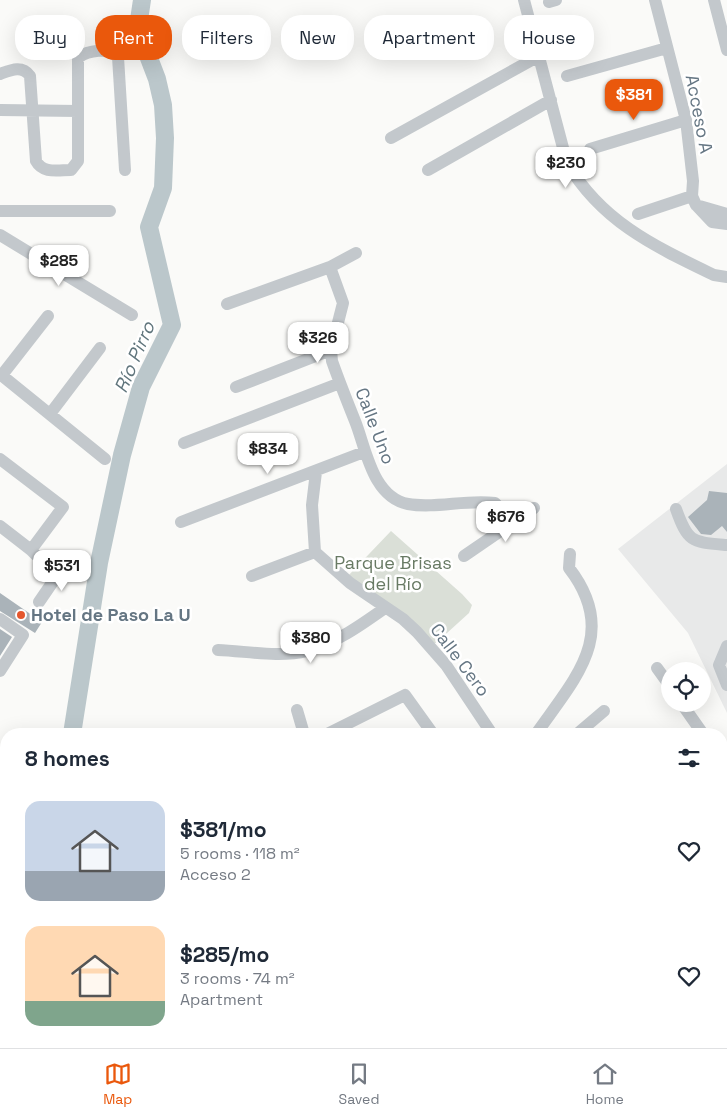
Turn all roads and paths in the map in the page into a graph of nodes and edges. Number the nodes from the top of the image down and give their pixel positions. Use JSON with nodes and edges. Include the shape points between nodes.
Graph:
{"nodes":[{"id":1,"x":524,"y":0,"type":"edge"},
{"id":2,"x":655,"y":0,"type":"edge"},
{"id":3,"x":714,"y":0,"type":"edge"},
{"id":4,"x":528,"y":15,"type":"edge"},
{"id":5,"x":668,"y":48,"type":"junction"},
{"id":6,"x":727,"y":50,"type":"edge"},
{"id":7,"x":532,"y":60,"type":"edge"},
{"id":8,"x":540,"y":60,"type":"edge"},
{"id":9,"x":0,"y":74,"type":"edge"},
{"id":10,"x":567,"y":76,"type":"dead end"},
{"id":11,"x":551,"y":100,"type":"junction"},
{"id":12,"x":0,"y":110,"type":"edge"},
{"id":13,"x":34,"y":110,"type":"junction"},
{"id":14,"x":78,"y":110,"type":"junction"},
{"id":15,"x":686,"y":120,"type":"junction"},
{"id":16,"x":390,"y":138,"type":"dead end"},
{"id":17,"x":590,"y":149,"type":"dead end"},
{"id":18,"x":125,"y":170,"type":"dead end"},
{"id":19,"x":428,"y":170,"type":"dead end"},
{"id":20,"x":694,"y":200,"type":"junction"},
{"id":21,"x":0,"y":211,"type":"edge"},
{"id":22,"x":110,"y":211,"type":"dead end"},
{"id":23,"x":638,"y":214,"type":"dead end"},
{"id":24,"x":727,"y":214,"type":"edge"},
{"id":25,"x":727,"y":224,"type":"edge"},
{"id":26,"x":0,"y":236,"type":"edge"},
{"id":27,"x":356,"y":253,"type":"dead end"},
{"id":28,"x":330,"y":267,"type":"junction"},
{"id":29,"x":727,"y":277,"type":"edge"},
{"id":30,"x":227,"y":304,"type":"dead end"},
{"id":31,"x":132,"y":315,"type":"dead end"},
{"id":32,"x":48,"y":316,"type":"dead end"},
{"id":33,"x":100,"y":348,"type":"dead end"},
{"id":34,"x":331,"y":350,"type":"junction"},
{"id":35,"x":1,"y":375,"type":"edge"},
{"id":36,"x":340,"y":382,"type":"junction"},
{"id":37,"x":236,"y":387,"type":"dead end"},
{"id":38,"x":50,"y":414,"type":"junction"},
{"id":39,"x":184,"y":443,"type":"dead end"},
{"id":40,"x":364,"y":452,"type":"junction"},
{"id":41,"x":0,"y":459,"type":"edge"},
{"id":42,"x":105,"y":459,"type":"dead end"},
{"id":43,"x":316,"y":472,"type":"junction"},
{"id":44,"x":534,"y":508,"type":"dead end"},
{"id":45,"x":676,"y":509,"type":"dead end"},
{"id":46,"x":181,"y":522,"type":"dead end"},
{"id":47,"x":512,"y":522,"type":"junction"},
{"id":48,"x":0,"y":526,"type":"edge"},
{"id":49,"x":727,"y":546,"type":"edge"},
{"id":50,"x":31,"y":550,"type":"junction"},
{"id":51,"x":315,"y":552,"type":"junction"},
{"id":52,"x":570,"y":554,"type":"dead end"},
{"id":53,"x":464,"y":556,"type":"dead end"},
{"id":54,"x":252,"y":576,"type":"dead end"},
{"id":55,"x":39,"y":602,"type":"dead end"},
{"id":56,"x":385,"y":608,"type":"junction"},
{"id":57,"x":0,"y":619,"type":"edge"},
{"id":58,"x":727,"y":649,"type":"edge"},
{"id":59,"x":218,"y":650,"type":"dead end"},
{"id":60,"x":657,"y":668,"type":"dead end"},
{"id":61,"x":0,"y":671,"type":"edge"},
{"id":62,"x":661,"y":674,"type":"edge"},
{"id":63,"x":727,"y":685,"type":"edge"},
{"id":64,"x":297,"y":710,"type":"dead end"},
{"id":65,"x":604,"y":711,"type":"dead end"},
{"id":66,"x":688,"y":712,"type":"edge"},
{"id":67,"x":302,"y":728,"type":"edge"},
{"id":68,"x":339,"y":728,"type":"edge"},
{"id":69,"x":429,"y":728,"type":"edge"},
{"id":70,"x":488,"y":728,"type":"edge"},
{"id":71,"x":540,"y":728,"type":"edge"},
{"id":72,"x":584,"y":728,"type":"edge"},
{"id":73,"x":699,"y":728,"type":"edge"}],
"edges":[{"from":1,"to":4,"type":"street"},
{"from":2,"to":5,"type":"street","name":"Acceso A"},
{"from":3,"to":6,"type":"street"},
{"from":5,"to":10,"type":"street"},
{"from":5,"to":15,"type":"street","name":"Acceso A"},
{"from":7,"to":16,"type":"street"},
{"from":8,"to":11,"type":"street"},
{"from":9,"to":13,"type":"street","via":[[26,70],[30,76]]},
{"from":11,"to":19,"type":"street"},
{"from":11,"to":29,"type":"street","via":[[567,164],[591,198],[625,228],[714,276]]},
{"from":12,"to":13,"type":"street"},
{"from":13,"to":14,"type":"street"},
{"from":13,"to":14,"type":"street","via":[[36,161],[45,170],[71,170],[78,162]]},
{"from":14,"to":18,"type":"street","via":[[78,58],[104,50],[115,54],[118,57]]},
{"from":15,"to":17,"type":"street"},
{"from":15,"to":20,"type":"street","name":"Acceso A"},
{"from":20,"to":23,"type":"street"},
{"from":20,"to":24,"type":"street"},
{"from":20,"to":25,"type":"street","via":[[712,222]]},
{"from":21,"to":22,"type":"street"},
{"from":26,"to":31,"type":"street"},
{"from":27,"to":28,"type":"street"},
{"from":28,"to":30,"type":"street"},
{"from":28,"to":34,"type":"street","name":"Calle Uno","via":[[343,303]]},
{"from":32,"to":35,"type":"street"},
{"from":33,"to":38,"type":"street"},
{"from":34,"to":36,"type":"street","name":"Calle Uno"},
{"from":34,"to":37,"type":"street"},
{"from":35,"to":38,"type":"street"},
{"from":36,"to":39,"type":"street"},
{"from":36,"to":40,"type":"street","name":"Calle Uno"},
{"from":38,"to":42,"type":"street"},
{"from":40,"to":43,"type":"street"},
{"from":40,"to":47,"type":"street","name":"Calle Uno","via":[[380,484],[405,504],[420,506],[477,500],[495,503]]},
{"from":41,"to":50,"type":"street","via":[[63,507]]},
{"from":43,"to":46,"type":"street"},
{"from":43,"to":51,"type":"street","via":[[312,504]]},
{"from":44,"to":47,"type":"street"},
{"from":45,"to":49,"type":"street","via":[[686,535],[694,541]]},
{"from":47,"to":53,"type":"street"},
{"from":48,"to":50,"type":"street"},
{"from":50,"to":55,"type":"street","via":[[60,572]]},
{"from":51,"to":54,"type":"street"},
{"from":51,"to":56,"type":"street","name":"Calle Cero"},
{"from":52,"to":71,"type":"street","via":[[569,568],[591,613],[592,643],[573,680]]},
{"from":56,"to":59,"type":"street","via":[[338,639],[307,651],[289,654]]},
{"from":56,"to":70,"type":"street","name":"Calle Cero","via":[[417,632],[446,665]]},
{"from":57,"to":61,"type":"street","via":[[23,636]]},
{"from":58,"to":63,"type":"street","via":[[719,664]]},
{"from":60,"to":62,"type":"street"},
{"from":64,"to":67,"type":"street"},
{"from":65,"to":72,"type":"street"},
{"from":66,"to":73,"type":"street"},
{"from":68,"to":69,"type":"street","via":[[402,695],[408,696]]}]}
